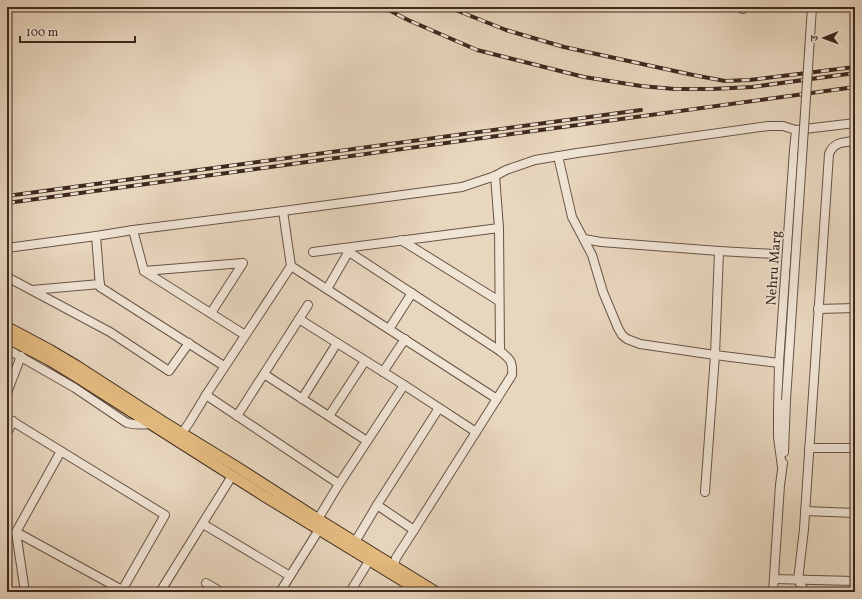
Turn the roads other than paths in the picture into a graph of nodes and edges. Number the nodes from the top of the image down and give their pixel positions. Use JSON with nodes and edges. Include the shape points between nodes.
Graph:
{"nodes":[{"id":1,"x":812,"y":7,"type":"edge"},
{"id":2,"x":855,"y":123,"type":"edge"},
{"id":3,"x":796,"y":130,"type":"junction"},
{"id":4,"x":855,"y":141,"type":"edge"},
{"id":5,"x":558,"y":156,"type":"junction"},
{"id":6,"x":495,"y":176,"type":"junction"},
{"id":7,"x":283,"y":211,"type":"junction"},
{"id":8,"x":499,"y":228,"type":"junction"},
{"id":9,"x":133,"y":230,"type":"junction"},
{"id":10,"x":96,"y":236,"type":"junction"},
{"id":11,"x":584,"y":239,"type":"junction"},
{"id":12,"x":401,"y":240,"type":"junction"},
{"id":13,"x":7,"y":248,"type":"edge"},
{"id":14,"x":346,"y":250,"type":"junction"},
{"id":15,"x":719,"y":251,"type":"junction"},
{"id":16,"x":313,"y":252,"type":"dead end"},
{"id":17,"x":774,"y":254,"type":"dead end"},
{"id":18,"x":291,"y":266,"type":"junction"},
{"id":19,"x":144,"y":270,"type":"junction"},
{"id":20,"x":7,"y":277,"type":"edge"},
{"id":21,"x":100,"y":284,"type":"junction"},
{"id":22,"x":327,"y":289,"type":"junction"},
{"id":23,"x":32,"y":290,"type":"junction"},
{"id":24,"x":412,"y":293,"type":"junction"},
{"id":25,"x":499,"y":300,"type":"junction"},
{"id":26,"x":308,"y":305,"type":"dead end"},
{"id":27,"x":855,"y":308,"type":"edge"},
{"id":28,"x":818,"y":309,"type":"junction"},
{"id":29,"x":211,"y":313,"type":"junction"},
{"id":30,"x":299,"y":320,"type":"junction"},
{"id":31,"x":7,"y":327,"type":"edge"},
{"id":32,"x":389,"y":329,"type":"junction"},
{"id":33,"x":245,"y":335,"type":"junction"},
{"id":34,"x":7,"y":338,"type":"edge"},
{"id":35,"x":405,"y":339,"type":"junction"},
{"id":36,"x":337,"y":343,"type":"junction"},
{"id":37,"x":189,"y":344,"type":"junction"},
{"id":38,"x":7,"y":349,"type":"edge"},
{"id":39,"x":500,"y":351,"type":"junction"},
{"id":40,"x":715,"y":355,"type":"junction"},
{"id":41,"x":21,"y":356,"type":"junction"},
{"id":42,"x":365,"y":361,"type":"junction"},
{"id":43,"x":779,"y":363,"type":"junction"},
{"id":44,"x":224,"y":366,"type":"junction"},
{"id":45,"x":383,"y":372,"type":"junction"},
{"id":46,"x":264,"y":374,"type":"junction"},
{"id":47,"x":404,"y":385,"type":"junction"},
{"id":48,"x":7,"y":393,"type":"edge"},
{"id":49,"x":206,"y":395,"type":"junction"},
{"id":50,"x":302,"y":399,"type":"junction"},
{"id":51,"x":497,"y":399,"type":"junction"},
{"id":52,"x":439,"y":408,"type":"junction"},
{"id":53,"x":135,"y":409,"type":"junction"},
{"id":54,"x":237,"y":416,"type":"junction"},
{"id":55,"x":329,"y":416,"type":"junction"},
{"id":56,"x":10,"y":420,"type":"edge"},
{"id":57,"x":149,"y":424,"type":"junction"},
{"id":58,"x":476,"y":432,"type":"junction"},
{"id":59,"x":7,"y":433,"type":"edge"},
{"id":60,"x":182,"y":433,"type":"junction"},
{"id":61,"x":367,"y":442,"type":"junction"},
{"id":62,"x":809,"y":448,"type":"junction"},
{"id":63,"x":855,"y":448,"type":"edge"},
{"id":64,"x":61,"y":451,"type":"junction"},
{"id":65,"x":782,"y":467,"type":"junction"},
{"id":66,"x":232,"y":476,"type":"junction"},
{"id":67,"x":339,"y":484,"type":"junction"},
{"id":68,"x":704,"y":492,"type":"dead end"},
{"id":69,"x":377,"y":505,"type":"junction"},
{"id":70,"x":805,"y":511,"type":"junction"},
{"id":71,"x":855,"y":513,"type":"edge"},
{"id":72,"x":203,"y":524,"type":"junction"},
{"id":73,"x":320,"y":524,"type":"junction"},
{"id":74,"x":414,"y":530,"type":"junction"},
{"id":75,"x":16,"y":532,"type":"junction"},
{"id":76,"x":355,"y":542,"type":"junction"},
{"id":77,"x":369,"y":561,"type":"junction"},
{"id":78,"x":394,"y":566,"type":"junction"},
{"id":79,"x":290,"y":576,"type":"junction"},
{"id":80,"x":774,"y":580,"type":"junction"},
{"id":81,"x":798,"y":580,"type":"junction"},
{"id":82,"x":855,"y":581,"type":"edge"},
{"id":83,"x":206,"y":583,"type":"dead end"},
{"id":84,"x":121,"y":591,"type":"edge"},
{"id":85,"x":25,"y":592,"type":"edge"},
{"id":86,"x":160,"y":592,"type":"edge"},
{"id":87,"x":221,"y":592,"type":"edge"},
{"id":88,"x":280,"y":592,"type":"edge"},
{"id":89,"x":350,"y":592,"type":"edge"},
{"id":90,"x":421,"y":592,"type":"edge"},
{"id":91,"x":436,"y":592,"type":"edge"},
{"id":92,"x":773,"y":592,"type":"edge"},
{"id":93,"x":805,"y":592,"type":"edge"}],
"edges":[{"from":1,"to":65,"type":"street","bridge":true},
{"from":2,"to":3,"type":"street"},
{"from":3,"to":5,"type":"street","via":[[783,126],[768,126]]},
{"from":3,"to":43,"type":"street","name":"Nehru Marg"},
{"from":4,"to":28,"type":"street","via":[[836,145],[831,148],[829,154]]},
{"from":5,"to":6,"type":"street","via":[[525,163]]},
{"from":5,"to":11,"type":"street","via":[[572,218]]},
{"from":6,"to":7,"type":"street","via":[[462,187]]},
{"from":6,"to":8,"type":"street"},
{"from":7,"to":9,"type":"street"},
{"from":7,"to":18,"type":"street"},
{"from":8,"to":12,"type":"street"},
{"from":8,"to":25,"type":"street"},
{"from":9,"to":10,"type":"street"},
{"from":9,"to":19,"type":"street"},
{"from":10,"to":13,"type":"street"},
{"from":10,"to":21,"type":"street"},
{"from":11,"to":15,"type":"street"},
{"from":11,"to":40,"type":"street","via":[[622,335],[640,344]]},
{"from":12,"to":14,"type":"street"},
{"from":12,"to":25,"type":"street"},
{"from":14,"to":16,"type":"street"},
{"from":14,"to":22,"type":"street"},
{"from":14,"to":24,"type":"street"},
{"from":15,"to":17,"type":"street"},
{"from":15,"to":40,"type":"street"},
{"from":18,"to":22,"type":"street"},
{"from":18,"to":33,"type":"street"},
{"from":19,"to":29,"type":"street"},
{"from":19,"to":29,"type":"street","via":[[243,263]]},
{"from":20,"to":23,"type":"street"},
{"from":21,"to":23,"type":"street"},
{"from":21,"to":37,"type":"street","via":[[100,288]]},
{"from":22,"to":32,"type":"street"},
{"from":23,"to":37,"type":"street","via":[[110,332],[169,371]]},
{"from":24,"to":32,"type":"street"},
{"from":24,"to":39,"type":"street"},
{"from":25,"to":39,"type":"street"},
{"from":26,"to":30,"type":"street"},
{"from":27,"to":28,"type":"street"},
{"from":28,"to":62,"type":"street"},
{"from":29,"to":33,"type":"street"},
{"from":30,"to":36,"type":"street"},
{"from":30,"to":46,"type":"street"},
{"from":31,"to":53,"type":"main road","via":[[64,358]]},
{"from":32,"to":35,"type":"street"},
{"from":33,"to":44,"type":"street"},
{"from":34,"to":53,"type":"main road"},
{"from":35,"to":45,"type":"street"},
{"from":35,"to":51,"type":"street"},
{"from":36,"to":42,"type":"street"},
{"from":36,"to":50,"type":"street"},
{"from":37,"to":44,"type":"street"},
{"from":38,"to":41,"type":"street"},
{"from":39,"to":51,"type":"street","via":[[510,358],[513,365],[512,375]]},
{"from":40,"to":43,"type":"street"},
{"from":40,"to":68,"type":"street"},
{"from":41,"to":48,"type":"street"},
{"from":41,"to":57,"type":"street","via":[[127,423]]},
{"from":42,"to":45,"type":"street"},
{"from":42,"to":55,"type":"street"},
{"from":43,"to":65,"type":"street","name":"Nehru Marg","via":[[778,437]]},
{"from":44,"to":49,"type":"street"},
{"from":45,"to":47,"type":"street"},
{"from":46,"to":50,"type":"street"},
{"from":46,"to":54,"type":"street"},
{"from":47,"to":52,"type":"street"},
{"from":47,"to":61,"type":"street"},
{"from":49,"to":54,"type":"street"},
{"from":49,"to":60,"type":"street"},
{"from":50,"to":55,"type":"street"},
{"from":51,"to":58,"type":"street"},
{"from":52,"to":58,"type":"street"},
{"from":52,"to":69,"type":"street"},
{"from":53,"to":57,"type":"main road"},
{"from":53,"to":60,"type":"main road"},
{"from":54,"to":67,"type":"street"},
{"from":55,"to":61,"type":"street"},
{"from":56,"to":59,"type":"street"},
{"from":56,"to":64,"type":"street"},
{"from":57,"to":66,"type":"main road"},
{"from":58,"to":74,"type":"street"},
{"from":60,"to":73,"type":"main road"},
{"from":61,"to":67,"type":"street"},
{"from":62,"to":63,"type":"street"},
{"from":62,"to":70,"type":"street"},
{"from":64,"to":75,"type":"street"},
{"from":64,"to":84,"type":"street","via":[[165,515]]},
{"from":65,"to":80,"type":"street"},
{"from":66,"to":72,"type":"street"},
{"from":66,"to":73,"type":"main road"},
{"from":67,"to":73,"type":"street"},
{"from":69,"to":74,"type":"street"},
{"from":69,"to":76,"type":"street"},
{"from":70,"to":71,"type":"street"},
{"from":70,"to":81,"type":"street"},
{"from":72,"to":79,"type":"street"},
{"from":72,"to":86,"type":"street"},
{"from":73,"to":76,"type":"main road"},
{"from":73,"to":77,"type":"main road"},
{"from":73,"to":79,"type":"street"},
{"from":74,"to":78,"type":"street","via":[[396,558]]},
{"from":75,"to":84,"type":"street"},
{"from":75,"to":85,"type":"street"},
{"from":76,"to":78,"type":"main road"},
{"from":77,"to":89,"type":"street"},
{"from":77,"to":90,"type":"main road"},
{"from":78,"to":91,"type":"main road"},
{"from":79,"to":88,"type":"street"},
{"from":80,"to":81,"type":"street"},
{"from":80,"to":92,"type":"street"},
{"from":81,"to":82,"type":"street"},
{"from":81,"to":93,"type":"street"},
{"from":83,"to":87,"type":"street"}]}
